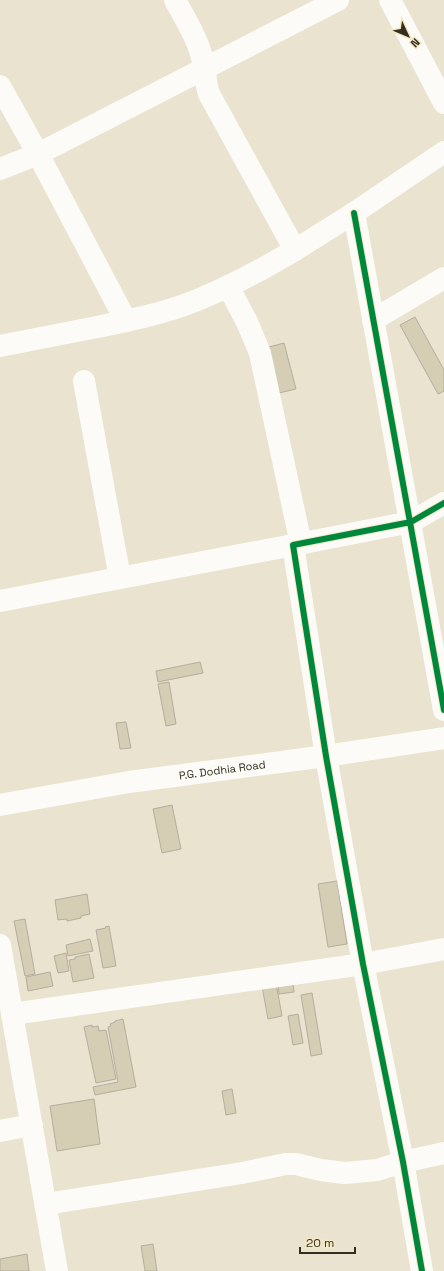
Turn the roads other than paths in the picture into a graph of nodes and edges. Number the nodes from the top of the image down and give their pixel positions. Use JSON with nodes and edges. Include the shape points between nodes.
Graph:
{"nodes":[{"id":1,"x":175,"y":0,"type":"edge"},
{"id":2,"x":338,"y":0,"type":"edge"},
{"id":3,"x":390,"y":0,"type":"edge"},
{"id":4,"x":204,"y":70,"type":"junction"},
{"id":5,"x":0,"y":86,"type":"edge"},
{"id":6,"x":444,"y":103,"type":"edge"},
{"id":7,"x":38,"y":154,"type":"junction"},
{"id":8,"x":442,"y":158,"type":"edge"},
{"id":9,"x":0,"y":169,"type":"edge"},
{"id":10,"x":354,"y":213,"type":"junction"},
{"id":11,"x":295,"y":250,"type":"junction"},
{"id":12,"x":444,"y":278,"type":"edge"},
{"id":13,"x":228,"y":286,"type":"junction"},
{"id":14,"x":373,"y":320,"type":"junction"},
{"id":15,"x":126,"y":321,"type":"junction"},
{"id":16,"x":0,"y":346,"type":"edge"},
{"id":17,"x":84,"y":381,"type":"dead end"},
{"id":18,"x":444,"y":503,"type":"edge"},
{"id":19,"x":411,"y":522,"type":"junction"},
{"id":20,"x":297,"y":544,"type":"junction"},
{"id":21,"x":120,"y":578,"type":"junction"},
{"id":22,"x":0,"y":601,"type":"edge"},
{"id":23,"x":444,"y":710,"type":"edge"},
{"id":24,"x":444,"y":738,"type":"edge"},
{"id":25,"x":326,"y":756,"type":"junction"},
{"id":26,"x":0,"y":805,"type":"edge"},
{"id":27,"x":0,"y":945,"type":"edge"},
{"id":28,"x":444,"y":949,"type":"edge"},
{"id":29,"x":363,"y":964,"type":"junction"},
{"id":30,"x":12,"y":1014,"type":"junction"},
{"id":31,"x":32,"y":1125,"type":"junction"},
{"id":32,"x":0,"y":1131,"type":"edge"},
{"id":33,"x":444,"y":1153,"type":"edge"},
{"id":34,"x":403,"y":1162,"type":"junction"},
{"id":35,"x":46,"y":1204,"type":"junction"},
{"id":36,"x":57,"y":1271,"type":"edge"},
{"id":37,"x":422,"y":1271,"type":"edge"}],
"edges":[{"from":1,"to":4,"type":"street","via":[[198,45]]},
{"from":2,"to":4,"type":"street"},
{"from":3,"to":6,"type":"street"},
{"from":4,"to":7,"type":"street"},
{"from":4,"to":11,"type":"street","via":[[209,94]]},
{"from":5,"to":7,"type":"street"},
{"from":7,"to":9,"type":"street"},
{"from":7,"to":15,"type":"street"},
{"from":8,"to":10,"type":"street"},
{"from":10,"to":11,"type":"street"},
{"from":10,"to":14,"type":"street"},
{"from":11,"to":13,"type":"street"},
{"from":12,"to":14,"type":"street"},
{"from":13,"to":15,"type":"street","via":[[194,301]]},
{"from":13,"to":20,"type":"street","via":[[260,353]]},
{"from":14,"to":19,"type":"street"},
{"from":15,"to":16,"type":"street"},
{"from":17,"to":21,"type":"street"},
{"from":18,"to":19,"type":"street"},
{"from":19,"to":20,"type":"street"},
{"from":19,"to":23,"type":"street"},
{"from":20,"to":21,"type":"street"},
{"from":20,"to":25,"type":"street"},
{"from":21,"to":22,"type":"street"},
{"from":24,"to":25,"type":"street","name":"P.G. Dodhia Road"},
{"from":25,"to":26,"type":"street","name":"P.G. Dodhia Road","via":[[129,782]]},
{"from":25,"to":29,"type":"street"},
{"from":27,"to":30,"type":"street"},
{"from":28,"to":29,"type":"street"},
{"from":29,"to":30,"type":"street"},
{"from":29,"to":34,"type":"street"},
{"from":30,"to":31,"type":"street"},
{"from":31,"to":32,"type":"street"},
{"from":31,"to":35,"type":"street"},
{"from":33,"to":34,"type":"street"},
{"from":34,"to":35,"type":"street","via":[[377,1170],[346,1173],[286,1164],[227,1176]]},
{"from":34,"to":37,"type":"street"},
{"from":35,"to":36,"type":"street"}]}
